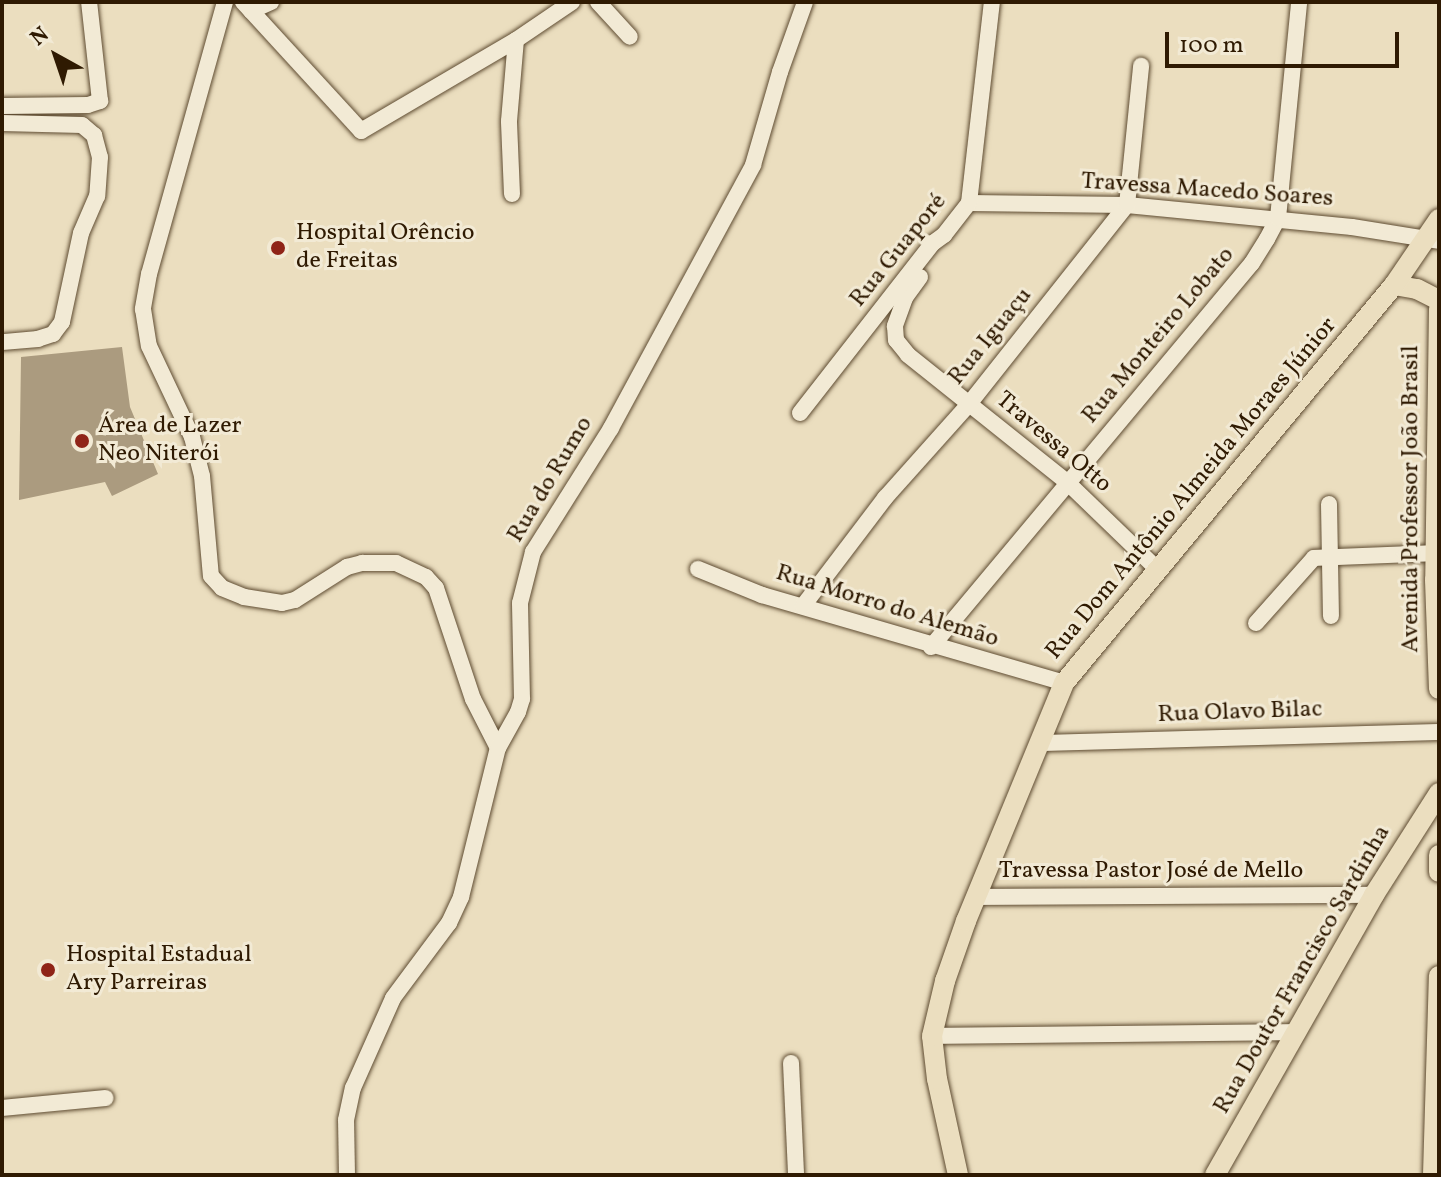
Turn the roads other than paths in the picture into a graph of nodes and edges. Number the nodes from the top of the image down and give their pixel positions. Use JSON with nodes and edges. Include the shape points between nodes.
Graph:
{"nodes":[{"id":1,"x":89,"y":2,"type":"edge"},
{"id":2,"x":225,"y":2,"type":"edge"},
{"id":3,"x":271,"y":2,"type":"edge"},
{"id":4,"x":572,"y":2,"type":"edge"},
{"id":5,"x":598,"y":2,"type":"edge"},
{"id":6,"x":805,"y":2,"type":"edge"},
{"id":7,"x":992,"y":2,"type":"edge"},
{"id":8,"x":1299,"y":2,"type":"edge"},
{"id":9,"x":247,"y":6,"type":"edge"},
{"id":10,"x":630,"y":37,"type":"dead end"},
{"id":11,"x":516,"y":40,"type":"junction"},
{"id":12,"x":1141,"y":66,"type":"dead end"},
{"id":13,"x":2,"y":106,"type":"edge"},
{"id":14,"x":2,"y":123,"type":"edge"},
{"id":15,"x":512,"y":194,"type":"dead end"},
{"id":16,"x":969,"y":203,"type":"junction"},
{"id":17,"x":1127,"y":205,"type":"junction"},
{"id":18,"x":1278,"y":218,"type":"junction"},
{"id":19,"x":1439,"y":219,"type":"edge"},
{"id":20,"x":944,"y":235,"type":"junction"},
{"id":21,"x":1433,"y":240,"type":"edge"},
{"id":22,"x":1394,"y":285,"type":"junction"},
{"id":23,"x":1439,"y":300,"type":"edge"},
{"id":24,"x":1439,"y":309,"type":"edge"},
{"id":25,"x":2,"y":342,"type":"edge"},
{"id":26,"x":969,"y":404,"type":"junction"},
{"id":27,"x":800,"y":413,"type":"dead end"},
{"id":28,"x":1067,"y":482,"type":"junction"},
{"id":29,"x":1329,"y":504,"type":"dead end"},
{"id":30,"x":1437,"y":544,"type":"edge"},
{"id":31,"x":1331,"y":555,"type":"junction"},
{"id":32,"x":698,"y":569,"type":"dead end"},
{"id":33,"x":1158,"y":570,"type":"junction"},
{"id":34,"x":1437,"y":580,"type":"edge"},
{"id":35,"x":803,"y":606,"type":"junction"},
{"id":36,"x":1331,"y":616,"type":"dead end"},
{"id":37,"x":1256,"y":623,"type":"dead end"},
{"id":38,"x":931,"y":647,"type":"junction"},
{"id":39,"x":1064,"y":683,"type":"junction"},
{"id":40,"x":1439,"y":689,"type":"edge"},
{"id":41,"x":1439,"y":732,"type":"edge"},
{"id":42,"x":1042,"y":743,"type":"junction"},
{"id":43,"x":498,"y":748,"type":"junction"},
{"id":44,"x":1439,"y":793,"type":"edge"},
{"id":45,"x":1439,"y":855,"type":"edge"},
{"id":46,"x":1439,"y":872,"type":"edge"},
{"id":47,"x":1374,"y":895,"type":"junction"},
{"id":48,"x":976,"y":897,"type":"junction"},
{"id":49,"x":1439,"y":976,"type":"edge"},
{"id":50,"x":1296,"y":1032,"type":"junction"},
{"id":51,"x":932,"y":1036,"type":"junction"},
{"id":52,"x":791,"y":1063,"type":"dead end"},
{"id":53,"x":106,"y":1098,"type":"dead end"},
{"id":54,"x":2,"y":1108,"type":"edge"},
{"id":55,"x":1437,"y":1111,"type":"edge"},
{"id":56,"x":347,"y":1175,"type":"edge"},
{"id":57,"x":796,"y":1175,"type":"edge"},
{"id":58,"x":958,"y":1175,"type":"edge"},
{"id":59,"x":1215,"y":1175,"type":"edge"},
{"id":60,"x":1433,"y":1175,"type":"edge"}],
"edges":[{"from":1,"to":13,"type":"street","via":[[100,101]]},
{"from":2,"to":43,"type":"street","via":[[143,309],[149,346],[192,437],[202,476],[211,576],[222,588],[244,597],[282,603],[362,563],[396,563],[418,572],[436,588],[473,699]]},
{"from":3,"to":9,"type":"street"},
{"from":4,"to":11,"type":"street"},
{"from":5,"to":10,"type":"street"},
{"from":6,"to":43,"type":"street","name":"Rua do Rumo","via":[[753,165],[611,428],[533,552],[520,603],[522,699]]},
{"from":7,"to":16,"type":"street","name":"Rua Guaporé"},
{"from":8,"to":18,"type":"street","name":"Rua Monteiro Lobato"},
{"from":9,"to":11,"type":"street","via":[[361,131]]},
{"from":11,"to":15,"type":"street","via":[[509,121]]},
{"from":12,"to":17,"type":"street"},
{"from":14,"to":25,"type":"street","via":[[82,125],[94,135],[100,157],[97,196],[81,233],[62,322],[53,334],[38,339]]},
{"from":16,"to":17,"type":"street","name":"Travessa Macedo Soares"},
{"from":16,"to":20,"type":"street","name":"Rua Guaporé"},
{"from":17,"to":18,"type":"street","name":"Travessa Macedo Soares"},
{"from":17,"to":26,"type":"street","name":"Rua Iguaçu"},
{"from":18,"to":21,"type":"street","name":"Travessa Macedo Soares"},
{"from":18,"to":28,"type":"street","name":"Rua Monteiro Lobato","via":[[1252,263]]},
{"from":19,"to":21,"type":"main road","name":"Rua Dom Antônio Almeida Moraes Júnior"},
{"from":20,"to":26,"type":"street","name":"Travessa Otto","via":[[941,248],[898,313],[896,340]]},
{"from":20,"to":27,"type":"street","name":"Rua Guaporé"},
{"from":21,"to":22,"type":"main road","name":"Rua Dom Antônio Almeida Moraes Júnior"},
{"from":22,"to":23,"type":"main road"},
{"from":22,"to":33,"type":"main road","name":"Rua Dom Antônio Almeida Moraes Júnior"},
{"from":24,"to":30,"type":"main road","name":"Avenida Professor João Brasil"},
{"from":26,"to":28,"type":"street","name":"Travessa Otto"},
{"from":26,"to":35,"type":"street","name":"Rua Iguaçu","via":[[885,498]]},
{"from":28,"to":33,"type":"street","name":"Travessa Otto"},
{"from":28,"to":38,"type":"street","name":"Rua Monteiro Lobato"},
{"from":29,"to":31,"type":"street"},
{"from":30,"to":31,"type":"street"},
{"from":30,"to":34,"type":"main road","name":"Avenida Professor João Brasil"},
{"from":31,"to":36,"type":"street"},
{"from":31,"to":37,"type":"street","via":[[1306,563]]},
{"from":32,"to":35,"type":"street","name":"Rua Morro do Alemão"},
{"from":33,"to":39,"type":"main road","name":"Rua Dom Antônio Almeida Moraes Júnior"},
{"from":34,"to":40,"type":"main road","name":"Avenida Professor João Brasil"},
{"from":35,"to":38,"type":"street","name":"Rua Morro do Alemão"},
{"from":38,"to":39,"type":"street","name":"Rua Morro do Alemão"},
{"from":39,"to":42,"type":"main road","name":"Rua Dom Antônio Almeida Moraes Júnior"},
{"from":41,"to":42,"type":"street","name":"Rua Olavo Bilac"},
{"from":42,"to":48,"type":"main road","name":"Rua Dom Antônio Almeida Moraes Júnior"},
{"from":43,"to":56,"type":"street","name":"Rua do Rumo","via":[[461,897],[449,923],[393,998],[353,1088],[346,1120]]},
{"from":44,"to":47,"type":"main road","name":"Rua Doutor Francisco Sardinha"},
{"from":45,"to":46,"type":"main road"},
{"from":47,"to":48,"type":"street","name":"Travessa Pastor José de Mello"},
{"from":47,"to":50,"type":"main road","name":"Rua Doutor Francisco Sardinha"},
{"from":48,"to":51,"type":"main road","name":"Rua Dom Antônio Almeida Moraes Júnior","via":[[945,981]]},
{"from":49,"to":55,"type":"main road"},
{"from":50,"to":51,"type":"street"},
{"from":50,"to":59,"type":"main road","name":"Rua Doutor Francisco Sardinha"},
{"from":51,"to":58,"type":"main road","name":"Rua Dom Antônio Almeida Moraes Júnior"},
{"from":52,"to":57,"type":"street"},
{"from":53,"to":54,"type":"street"},
{"from":55,"to":60,"type":"main road"}]}
